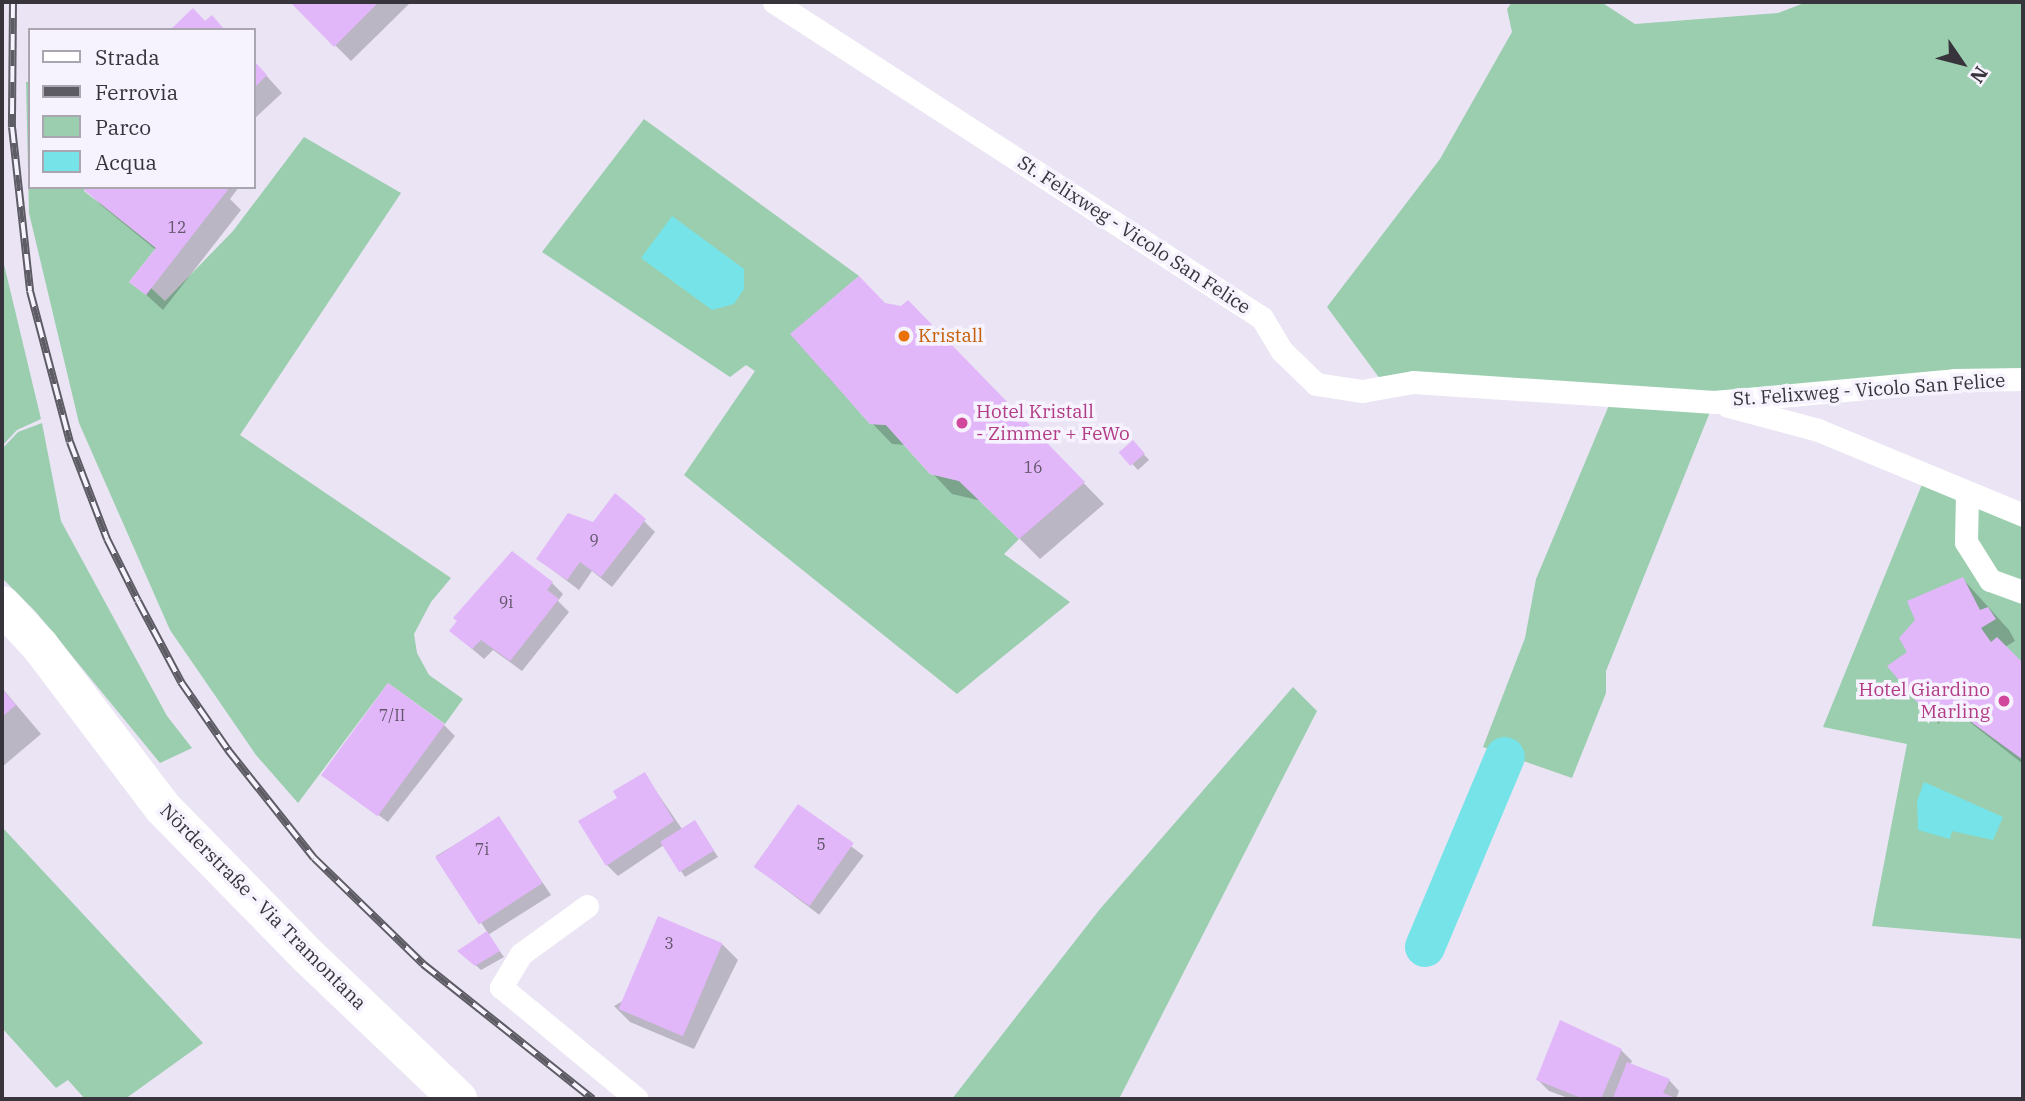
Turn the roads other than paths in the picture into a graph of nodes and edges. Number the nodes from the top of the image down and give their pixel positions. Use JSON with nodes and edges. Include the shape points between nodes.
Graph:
{"nodes":[{"id":1,"x":774,"y":2,"type":"edge"},
{"id":2,"x":2023,"y":379,"type":"edge"},
{"id":3,"x":1714,"y":402,"type":"junction"},
{"id":4,"x":1967,"y":494,"type":"junction"},
{"id":5,"x":2023,"y":515,"type":"edge"},
{"id":6,"x":2023,"y":593,"type":"edge"},
{"id":7,"x":2,"y":605,"type":"edge"},
{"id":8,"x":587,"y":906,"type":"dead end"},
{"id":9,"x":458,"y":1099,"type":"edge"},
{"id":10,"x":637,"y":1099,"type":"edge"}],
"edges":[{"from":1,"to":3,"type":"lane","name":"St. Felixweg - Vicolo San Felice","via":[[1262,318],[1282,351],[1316,384],[1362,391],[1413,382]]},
{"from":2,"to":3,"type":"lane","name":"St. Felixweg - Vicolo San Felice","via":[[1954,380]]},
{"from":3,"to":4,"type":"lane","name":"St. Felixweg - Vicolo San Felice","via":[[1818,430]]},
{"from":4,"to":5,"type":"lane","name":"St. Felixweg - Vicolo San Felice"},
{"from":4,"to":6,"type":"lane","via":[[1966,542],[1990,580]]},
{"from":7,"to":9,"type":"street","name":"Nörderstraße - Via Tramontana","via":[[40,646],[163,808],[309,957]]},
{"from":8,"to":10,"type":"lane","via":[[521,954],[501,987]]}]}
